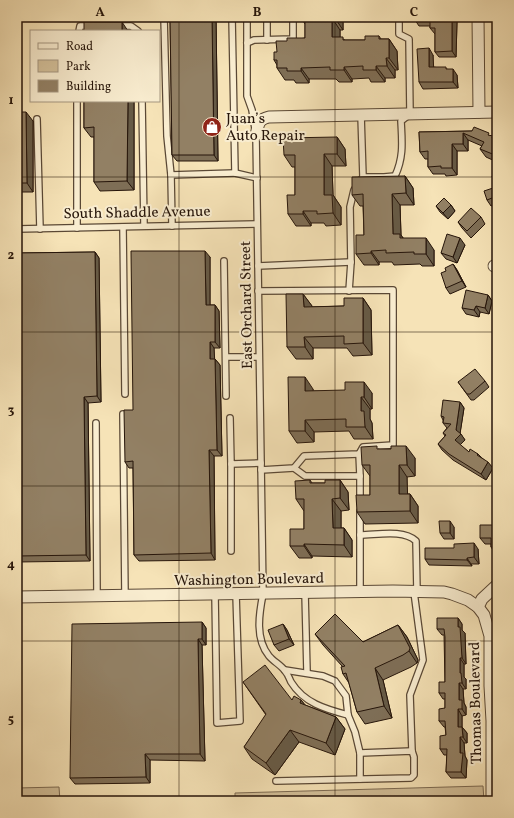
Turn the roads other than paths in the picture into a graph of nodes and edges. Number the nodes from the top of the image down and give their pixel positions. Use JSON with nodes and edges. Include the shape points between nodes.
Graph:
{"nodes":[{"id":1,"x":164,"y":17,"type":"edge"},
{"id":2,"x":232,"y":17,"type":"edge"},
{"id":3,"x":247,"y":17,"type":"edge"},
{"id":4,"x":267,"y":17,"type":"edge"},
{"id":5,"x":292,"y":17,"type":"edge"},
{"id":6,"x":399,"y":17,"type":"edge"},
{"id":7,"x":478,"y":17,"type":"edge"},
{"id":8,"x":102,"y":26,"type":"edge"},
{"id":9,"x":109,"y":26,"type":"edge"},
{"id":10,"x":79,"y":30,"type":"edge"},
{"id":11,"x":137,"y":30,"type":"edge"},
{"id":12,"x":267,"y":40,"type":"junction"},
{"id":13,"x":247,"y":42,"type":"junction"},
{"id":14,"x":160,"y":88,"type":"edge"},
{"id":15,"x":166,"y":88,"type":"junction"},
{"id":16,"x":77,"y":102,"type":"edge"},
{"id":17,"x":142,"y":102,"type":"edge"},
{"id":18,"x":479,"y":112,"type":"junction"},
{"id":19,"x":497,"y":112,"type":"edge"},
{"id":20,"x":410,"y":114,"type":"junction"},
{"id":21,"x":361,"y":115,"type":"junction"},
{"id":22,"x":37,"y":119,"type":"dead end"},
{"id":23,"x":256,"y":135,"type":"junction"},
{"id":24,"x":235,"y":173,"type":"junction"},
{"id":25,"x":171,"y":175,"type":"junction"},
{"id":26,"x":363,"y":177,"type":"junction"},
{"id":27,"x":257,"y":178,"type":"junction"},
{"id":28,"x":257,"y":224,"type":"junction"},
{"id":29,"x":144,"y":226,"type":"junction"},
{"id":30,"x":172,"y":226,"type":"junction"},
{"id":31,"x":123,"y":227,"type":"junction"},
{"id":32,"x":77,"y":228,"type":"junction"},
{"id":33,"x":17,"y":229,"type":"edge"},
{"id":34,"x":40,"y":229,"type":"junction"},
{"id":35,"x":224,"y":262,"type":"dead end"},
{"id":36,"x":351,"y":262,"type":"junction"},
{"id":37,"x":258,"y":266,"type":"junction"},
{"id":38,"x":258,"y":291,"type":"junction"},
{"id":39,"x":349,"y":291,"type":"junction"},
{"id":40,"x":226,"y":357,"type":"junction"},
{"id":41,"x":259,"y":357,"type":"junction"},
{"id":42,"x":125,"y":394,"type":"dead end"},
{"id":43,"x":226,"y":396,"type":"dead end"},
{"id":44,"x":123,"y":414,"type":"edge"},
{"id":45,"x":230,"y":418,"type":"dead end"},
{"id":46,"x":96,"y":423,"type":"dead end"},
{"id":47,"x":359,"y":454,"type":"junction"},
{"id":48,"x":261,"y":463,"type":"junction"},
{"id":49,"x":231,"y":464,"type":"junction"},
{"id":50,"x":294,"y":468,"type":"junction"},
{"id":51,"x":261,"y":470,"type":"junction"},
{"id":52,"x":360,"y":476,"type":"junction"},
{"id":53,"x":360,"y":535,"type":"junction"},
{"id":54,"x":231,"y":551,"type":"dead end"},
{"id":55,"x":497,"y":585,"type":"edge"},
{"id":56,"x":360,"y":592,"type":"junction"},
{"id":57,"x":415,"y":592,"type":"junction"},
{"id":58,"x":305,"y":593,"type":"junction"},
{"id":59,"x":215,"y":594,"type":"junction"},
{"id":60,"x":236,"y":594,"type":"junction"},
{"id":61,"x":263,"y":594,"type":"junction"},
{"id":62,"x":97,"y":596,"type":"junction"},
{"id":63,"x":125,"y":596,"type":"junction"},
{"id":64,"x":17,"y":597,"type":"edge"},
{"id":65,"x":478,"y":607,"type":"junction"},
{"id":66,"x":285,"y":670,"type":"junction"},
{"id":67,"x":307,"y":672,"type":"junction"},
{"id":68,"x":348,"y":715,"type":"junction"},
{"id":69,"x":495,"y":721,"type":"edge"},
{"id":70,"x":412,"y":751,"type":"junction"},
{"id":71,"x":360,"y":753,"type":"junction"},
{"id":72,"x":360,"y":779,"type":"junction"},
{"id":73,"x":276,"y":782,"type":"dead end"},
{"id":74,"x":492,"y":801,"type":"edge"}],
"edges":[{"from":1,"to":15,"type":"lane"},
{"from":2,"to":24,"type":"lane"},
{"from":3,"to":13,"type":"lane","name":"East Orchard Street"},
{"from":4,"to":12,"type":"lane"},
{"from":5,"to":12,"type":"lane","via":[[293,39]]},
{"from":6,"to":20,"type":"lane","via":[[399,34],[409,39]]},
{"from":7,"to":18,"type":"street"},
{"from":8,"to":10,"type":"lane","via":[[80,26]]},
{"from":9,"to":11,"type":"lane","via":[[131,26]]},
{"from":12,"to":13,"type":"lane"},
{"from":13,"to":23,"type":"lane","name":"East Orchard Street","via":[[247,96]]},
{"from":14,"to":15,"type":"lane"},
{"from":15,"to":25,"type":"lane"},
{"from":16,"to":32,"type":"lane"},
{"from":17,"to":29,"type":"lane"},
{"from":18,"to":19,"type":"street"},
{"from":18,"to":20,"type":"street"},
{"from":20,"to":21,"type":"street"},
{"from":20,"to":26,"type":"lane","via":[[400,121],[402,149],[400,165],[395,176]]},
{"from":21,"to":23,"type":"street","via":[[269,117],[259,122]]},
{"from":21,"to":26,"type":"lane"},
{"from":22,"to":34,"type":"lane"},
{"from":23,"to":27,"type":"lane","name":"East Orchard Street"},
{"from":24,"to":25,"type":"lane"},
{"from":24,"to":27,"type":"lane"},
{"from":25,"to":30,"type":"lane"},
{"from":26,"to":36,"type":"lane","via":[[354,190],[350,207]]},
{"from":27,"to":28,"type":"lane","name":"East Orchard Street"},
{"from":28,"to":30,"type":"lane","name":"South Shaddle Avenue"},
{"from":28,"to":37,"type":"lane","name":"East Orchard Street"},
{"from":29,"to":30,"type":"lane","name":"South Shaddle Avenue"},
{"from":29,"to":31,"type":"lane","name":"South Shaddle Avenue"},
{"from":31,"to":32,"type":"lane","name":"South Shaddle Avenue"},
{"from":31,"to":42,"type":"lane"},
{"from":32,"to":34,"type":"lane","name":"South Shaddle Avenue"},
{"from":33,"to":34,"type":"lane","name":"South Shaddle Avenue"},
{"from":35,"to":40,"type":"lane"},
{"from":36,"to":37,"type":"lane"},
{"from":36,"to":39,"type":"lane"},
{"from":37,"to":38,"type":"lane","name":"East Orchard Street"},
{"from":38,"to":39,"type":"lane"},
{"from":38,"to":41,"type":"lane","name":"East Orchard Street"},
{"from":39,"to":47,"type":"lane","via":[[393,290],[393,445],[363,447]]},
{"from":40,"to":41,"type":"lane"},
{"from":40,"to":43,"type":"lane"},
{"from":41,"to":48,"type":"lane","name":"East Orchard Street"},
{"from":44,"to":63,"type":"lane"},
{"from":45,"to":49,"type":"lane"},
{"from":46,"to":62,"type":"lane"},
{"from":47,"to":50,"type":"lane","via":[[304,456]]},
{"from":47,"to":52,"type":"lane"},
{"from":48,"to":49,"type":"lane"},
{"from":48,"to":51,"type":"lane","name":"East Orchard Street"},
{"from":49,"to":54,"type":"lane"},
{"from":50,"to":51,"type":"lane"},
{"from":50,"to":52,"type":"lane","via":[[305,476]]},
{"from":51,"to":61,"type":"lane","name":"East Orchard Street"},
{"from":52,"to":53,"type":"lane"},
{"from":53,"to":56,"type":"lane"},
{"from":53,"to":57,"type":"lane","via":[[396,534],[410,536],[416,541]]},
{"from":55,"to":65,"type":"street","via":[[482,599]]},
{"from":56,"to":57,"type":"street","name":"Washington Boulevard"},
{"from":56,"to":58,"type":"street","name":"Washington Boulevard"},
{"from":57,"to":65,"type":"street","name":"Washington Boulevard","via":[[444,592],[468,600]]},
{"from":57,"to":70,"type":"lane","via":[[423,660],[410,695]]},
{"from":58,"to":61,"type":"street","name":"Washington Boulevard"},
{"from":58,"to":67,"type":"lane"},
{"from":59,"to":60,"type":"street","name":"Washington Boulevard"},
{"from":59,"to":60,"type":"lane","via":[[217,723],[240,721]]},
{"from":59,"to":63,"type":"street","name":"Washington Boulevard"},
{"from":60,"to":61,"type":"street","name":"Washington Boulevard"},
{"from":61,"to":66,"type":"lane","name":"East Orchard Street","via":[[259,625],[262,642],[269,656]]},
{"from":62,"to":63,"type":"street","name":"Washington Boulevard"},
{"from":62,"to":64,"type":"street","name":"Washington Boulevard"},
{"from":65,"to":69,"type":"street","name":"Thomas Boulevard","via":[[490,636],[490,686]]},
{"from":66,"to":67,"type":"lane"},
{"from":66,"to":68,"type":"lane","name":"East Orchard Street","via":[[303,697],[317,705]]},
{"from":67,"to":68,"type":"lane","via":[[335,681],[346,696]]},
{"from":68,"to":71,"type":"lane"},
{"from":69,"to":74,"type":"street","name":"Thomas Boulevard"},
{"from":70,"to":71,"type":"lane"},
{"from":70,"to":72,"type":"lane","via":[[414,774],[411,778]]},
{"from":71,"to":72,"type":"lane"},
{"from":72,"to":73,"type":"lane"}]}
